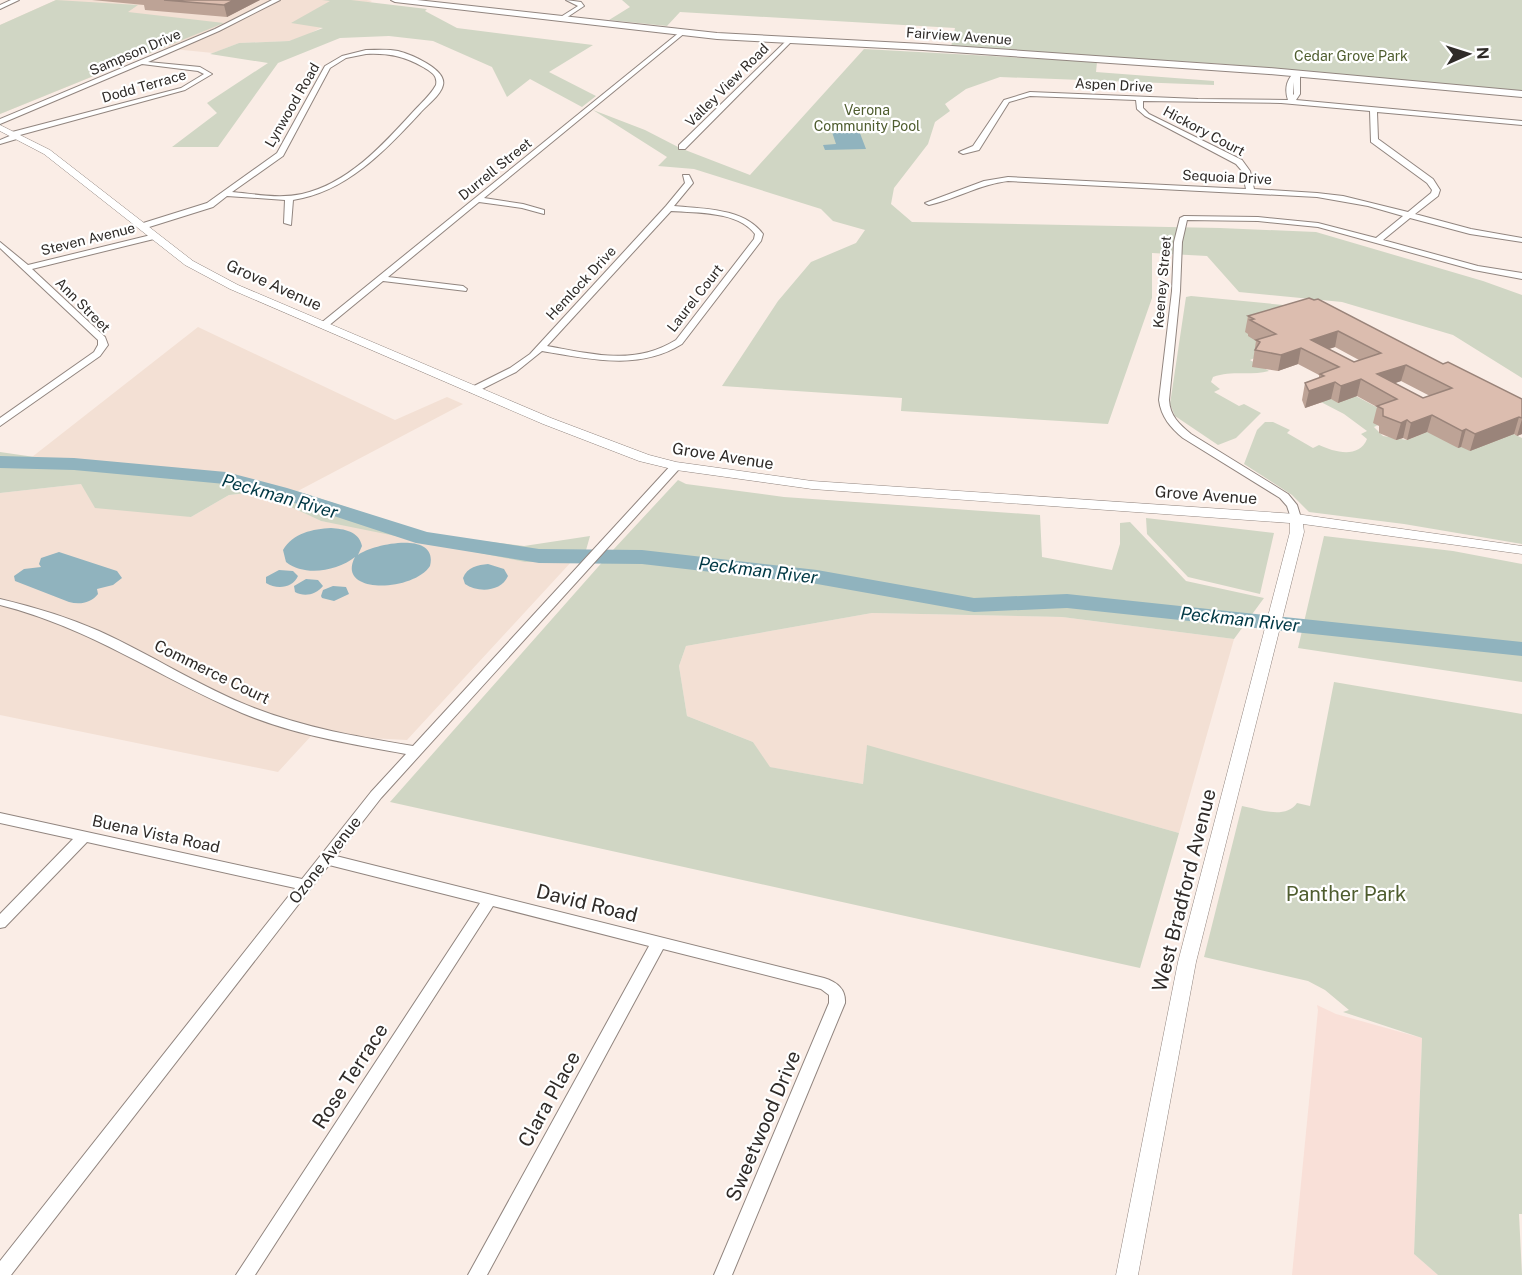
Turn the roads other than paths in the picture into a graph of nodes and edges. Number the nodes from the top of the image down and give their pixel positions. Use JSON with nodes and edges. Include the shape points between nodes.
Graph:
{"nodes":[{"id":1,"x":16,"y":0,"type":"edge"},
{"id":2,"x":277,"y":0,"type":"edge"},
{"id":3,"x":395,"y":0,"type":"edge"},
{"id":4,"x":568,"y":0,"type":"edge"},
{"id":5,"x":0,"y":7,"type":"edge"},
{"id":6,"x":561,"y":19,"type":"junction"},
{"id":7,"x":683,"y":32,"type":"junction"},
{"id":8,"x":789,"y":41,"type":"junction"},
{"id":9,"x":142,"y":63,"type":"junction"},
{"id":10,"x":1297,"y":73,"type":"junction"},
{"id":11,"x":1522,"y":94,"type":"edge"},
{"id":12,"x":1139,"y":98,"type":"junction"},
{"id":13,"x":1292,"y":102,"type":"junction"},
{"id":14,"x":1373,"y":110,"type":"junction"},
{"id":15,"x":0,"y":122,"type":"edge"},
{"id":16,"x":1522,"y":123,"type":"edge"},
{"id":17,"x":0,"y":128,"type":"edge"},
{"id":18,"x":16,"y":135,"type":"junction"},
{"id":19,"x":0,"y":142,"type":"edge"},
{"id":20,"x":682,"y":147,"type":"dead end"},
{"id":21,"x":963,"y":152,"type":"dead end"},
{"id":22,"x":686,"y":177,"type":"dead end"},
{"id":23,"x":1250,"y":191,"type":"junction"},
{"id":24,"x":225,"y":194,"type":"junction"},
{"id":25,"x":288,"y":198,"type":"junction"},
{"id":26,"x":479,"y":200,"type":"junction"},
{"id":27,"x":929,"y":203,"type":"dead end"},
{"id":28,"x":669,"y":208,"type":"junction"},
{"id":29,"x":541,"y":212,"type":"dead end"},
{"id":30,"x":1410,"y":215,"type":"junction"},
{"id":31,"x":288,"y":223,"type":"dead end"},
{"id":32,"x":143,"y":226,"type":"junction"},
{"id":33,"x":155,"y":236,"type":"junction"},
{"id":34,"x":1522,"y":240,"type":"edge"},
{"id":35,"x":1377,"y":241,"type":"junction"},
{"id":36,"x":0,"y":244,"type":"edge"},
{"id":37,"x":27,"y":268,"type":"junction"},
{"id":38,"x":1522,"y":276,"type":"edge"},
{"id":39,"x":384,"y":279,"type":"junction"},
{"id":40,"x":463,"y":289,"type":"dead end"},
{"id":41,"x":324,"y":325,"type":"junction"},
{"id":42,"x":540,"y":348,"type":"junction"},
{"id":43,"x":473,"y":390,"type":"junction"},
{"id":44,"x":1,"y":419,"type":"edge"},
{"id":45,"x":676,"y":466,"type":"junction"},
{"id":46,"x":1296,"y":518,"type":"junction"},
{"id":47,"x":1522,"y":550,"type":"edge"},
{"id":48,"x":0,"y":602,"type":"edge"},
{"id":49,"x":416,"y":751,"type":"junction"},
{"id":50,"x":0,"y":818,"type":"edge"},
{"id":51,"x":83,"y":837,"type":"junction"},
{"id":52,"x":326,"y":859,"type":"junction"},
{"id":53,"x":305,"y":885,"type":"junction"},
{"id":54,"x":490,"y":900,"type":"junction"},
{"id":55,"x":0,"y":923,"type":"edge"},
{"id":56,"x":659,"y":942,"type":"junction"},
{"id":57,"x":837,"y":992,"type":"joint"},
{"id":58,"x":0,"y":1275,"type":"edge"},
{"id":59,"x":245,"y":1275,"type":"edge"},
{"id":60,"x":477,"y":1275,"type":"edge"},
{"id":61,"x":723,"y":1275,"type":"edge"},
{"id":62,"x":1127,"y":1275,"type":"edge"}],
"edges":[{"from":1,"to":5,"type":"street"},
{"from":2,"to":9,"type":"street","name":"Sampson Drive"},
{"from":3,"to":6,"type":"main road","name":"Fairview Avenue"},
{"from":4,"to":6,"type":"street","via":[[581,6]]},
{"from":6,"to":7,"type":"main road","name":"Fairview Avenue"},
{"from":7,"to":8,"type":"main road","name":"Fairview Avenue"},
{"from":7,"to":26,"type":"street","name":"Durrell Street"},
{"from":8,"to":10,"type":"main road","name":"Fairview Avenue"},
{"from":8,"to":20,"type":"street","name":"Valley View Road"},
{"from":9,"to":15,"type":"street","name":"Sampson Drive"},
{"from":9,"to":18,"type":"street","name":"Dodd Terrace","via":[[200,69],[209,74],[179,90]]},
{"from":10,"to":11,"type":"main road","name":"Fairview Avenue"},
{"from":10,"to":13,"type":"street","via":[[1297,94]]},
{"from":12,"to":13,"type":"street","name":"Aspen Drive"},
{"from":12,"to":21,"type":"street","name":"Aspen Drive","via":[[1015,96],[1006,100],[976,148]]},
{"from":12,"to":23,"type":"street","name":"Hickory Court","via":[[1140,109],[1147,115],[1239,162],[1246,171]]},
{"from":13,"to":14,"type":"street","name":"Aspen Drive"},
{"from":14,"to":16,"type":"street","name":"Aspen Drive"},
{"from":14,"to":30,"type":"street","via":[[1374,140],[1435,188],[1435,194]]},
{"from":17,"to":18,"type":"street","name":"Grove Avenue"},
{"from":18,"to":19,"type":"street"},
{"from":18,"to":32,"type":"street","name":"Grove Avenue","via":[[47,152]]},
{"from":22,"to":28,"type":"street","name":"Hemlock Drive","via":[[689,183]]},
{"from":23,"to":27,"type":"street","name":"Sequoia Drive","via":[[1002,180]]},
{"from":23,"to":30,"type":"street","name":"Sequoia Drive","via":[[1333,197]]},
{"from":24,"to":25,"type":"street","name":"Lynwood Road"},
{"from":24,"to":25,"type":"street","name":"Lynwood Road","via":[[280,154],[332,63],[360,54],[392,53],[408,56],[438,74],[438,89],[386,146],[329,188]]},
{"from":24,"to":32,"type":"street","name":"Lynwood Road","via":[[204,207]]},
{"from":25,"to":31,"type":"street"},
{"from":26,"to":29,"type":"street"},
{"from":26,"to":39,"type":"street","name":"Durrell Street"},
{"from":28,"to":42,"type":"street","name":"Hemlock Drive"},
{"from":28,"to":42,"type":"street","name":"Laurel Court","via":[[739,218],[754,225],[759,234],[679,342],[662,352],[628,358]]},
{"from":30,"to":34,"type":"street","name":"Sequoia Drive"},
{"from":30,"to":35,"type":"street"},
{"from":32,"to":33,"type":"street","name":"Grove Avenue"},
{"from":33,"to":37,"type":"street","name":"Steven Avenue"},
{"from":33,"to":41,"type":"street","name":"Grove Avenue","via":[[189,262],[234,287]]},
{"from":35,"to":38,"type":"street","name":"Keeney Street"},
{"from":35,"to":46,"type":"street","name":"Keeney Street","via":[[1318,225],[1258,219],[1185,218],[1181,228],[1166,411],[1173,424],[1187,436],[1284,496]]},
{"from":36,"to":37,"type":"street","name":"Ann Street"},
{"from":37,"to":44,"type":"street","name":"Ann Street","via":[[102,339],[103,345],[97,354]]},
{"from":39,"to":40,"type":"street"},
{"from":39,"to":41,"type":"street","name":"Durrell Street"},
{"from":41,"to":43,"type":"street","name":"Grove Avenue"},
{"from":42,"to":43,"type":"street","name":"Hemlock Drive","via":[[513,370]]},
{"from":43,"to":45,"type":"street","name":"Grove Avenue","via":[[606,444]]},
{"from":45,"to":46,"type":"street","name":"Grove Avenue","via":[[812,484]]},
{"from":45,"to":49,"type":"street","name":"Ozone Avenue"},
{"from":46,"to":47,"type":"street","name":"Grove Avenue"},
{"from":46,"to":62,"type":"street","name":"West Bradford Avenue","via":[[1298,532],[1187,962]]},
{"from":48,"to":49,"type":"street","name":"Commerce Court","via":[[42,612],[110,640],[264,717]]},
{"from":49,"to":52,"type":"street","name":"Ozone Avenue"},
{"from":50,"to":51,"type":"street","name":"Buena Vista Road"},
{"from":51,"to":53,"type":"street","name":"Buena Vista Road"},
{"from":51,"to":55,"type":"street"},
{"from":52,"to":53,"type":"street","name":"Ozone Avenue"},
{"from":52,"to":54,"type":"street","name":"David Road"},
{"from":53,"to":58,"type":"street","name":"Ozone Avenue"},
{"from":54,"to":56,"type":"street","name":"David Road"},
{"from":54,"to":59,"type":"street","name":"Rose Terrace"},
{"from":56,"to":57,"type":"street","name":"David Road","via":[[824,984]]},
{"from":56,"to":60,"type":"street","name":"Clara Place"},
{"from":57,"to":61,"type":"street","name":"Sweetwood Drive","via":[[837,1003]]}]}
